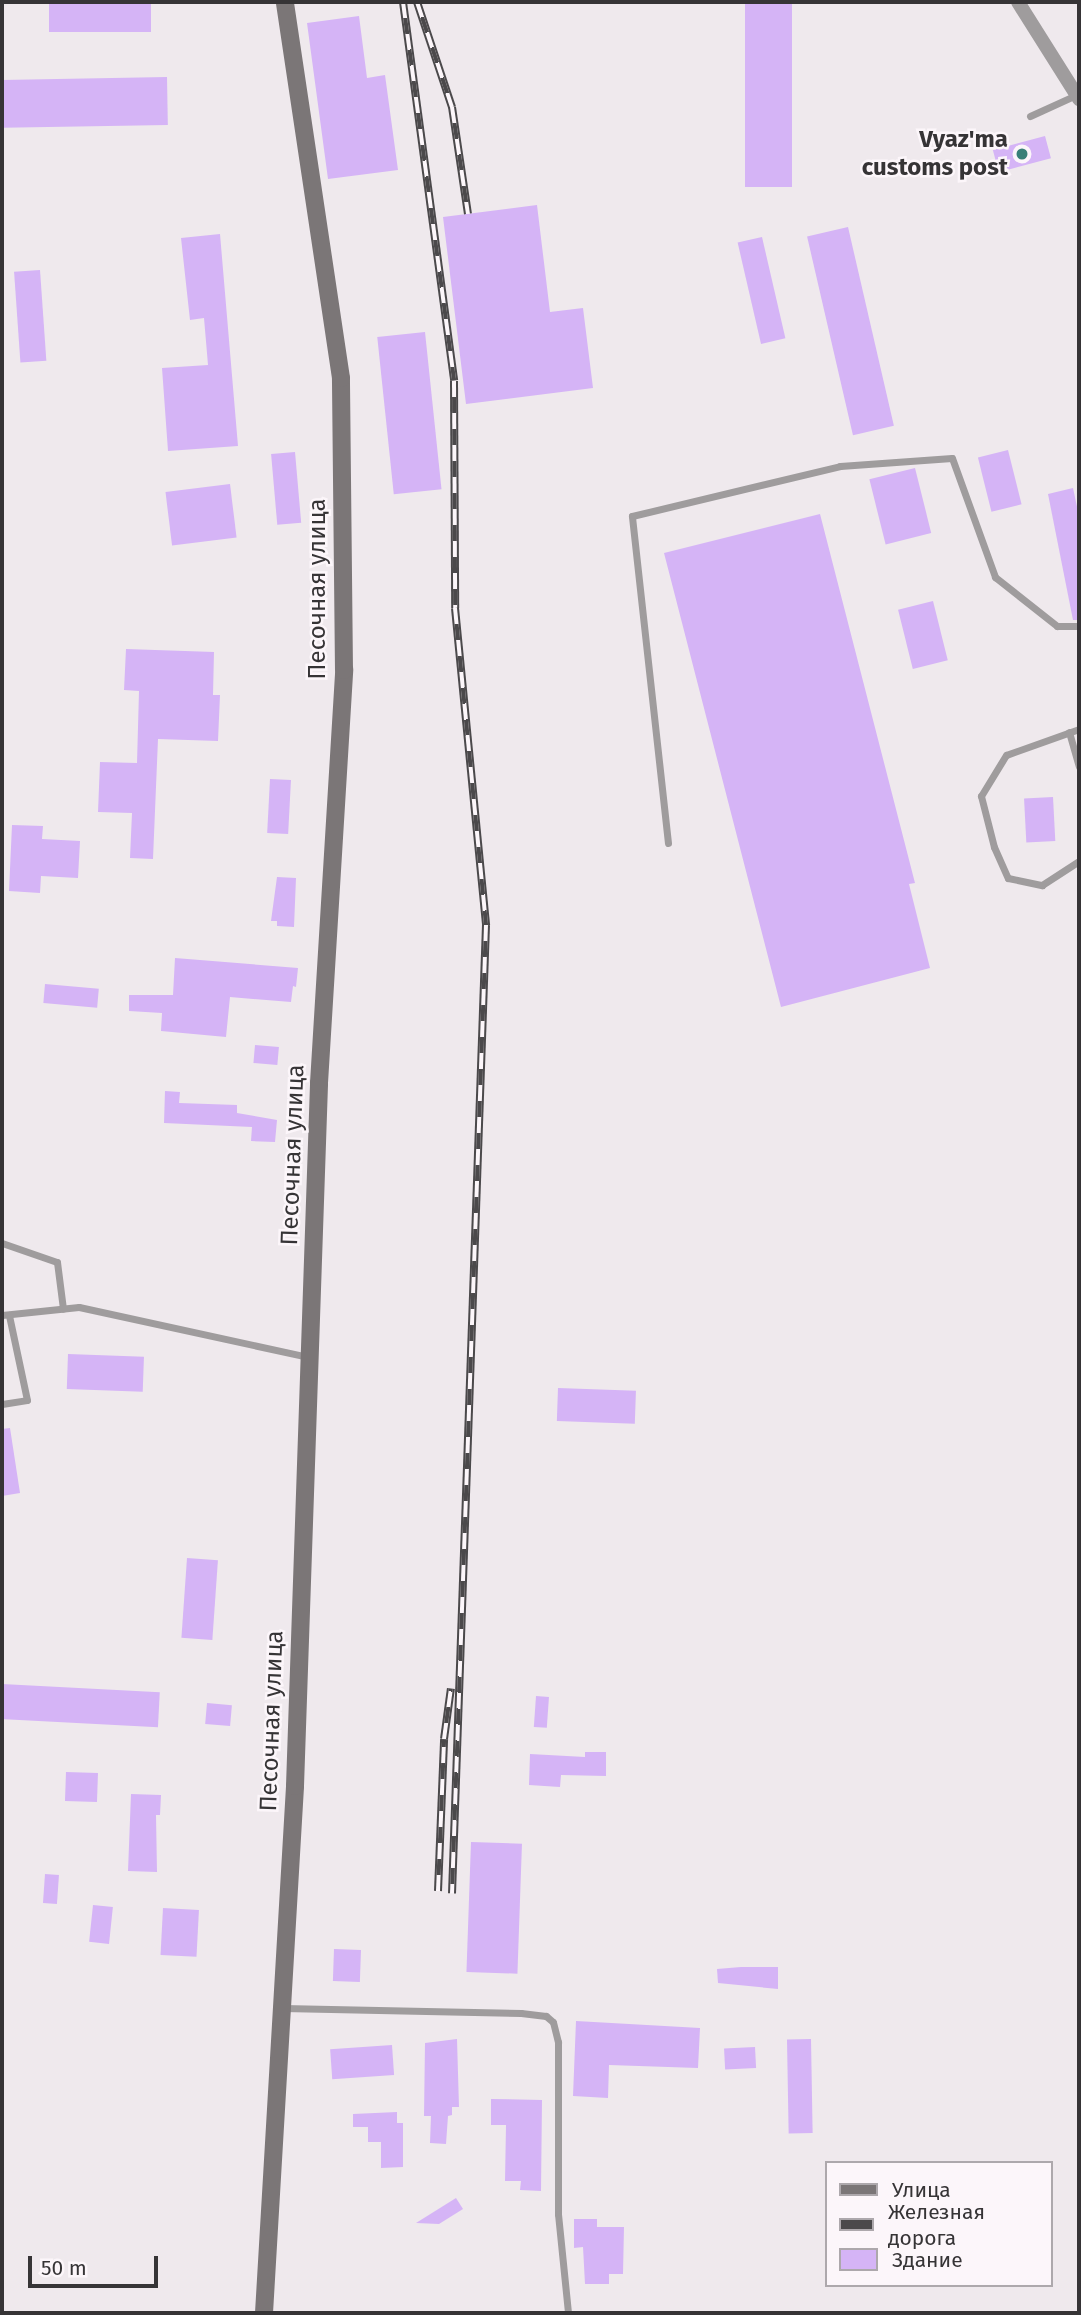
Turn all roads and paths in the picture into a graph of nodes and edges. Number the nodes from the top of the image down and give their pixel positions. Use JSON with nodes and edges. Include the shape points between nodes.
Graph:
{"nodes":[{"id":1,"x":285,"y":2,"type":"edge"},
{"id":2,"x":1018,"y":2,"type":"edge"},
{"id":3,"x":1078,"y":97,"type":"edge"},
{"id":4,"x":1030,"y":116,"type":"dead end"},
{"id":5,"x":1079,"y":626,"type":"edge"},
{"id":6,"x":1079,"y":729,"type":"edge"},
{"id":7,"x":1069,"y":733,"type":"junction"},
{"id":8,"x":1079,"y":767,"type":"edge"},
{"id":9,"x":668,"y":843,"type":"dead end"},
{"id":10,"x":1079,"y":861,"type":"edge"},
{"id":11,"x":2,"y":1243,"type":"edge"},
{"id":12,"x":63,"y":1309,"type":"junction"},
{"id":13,"x":6,"y":1315,"type":"edge"},
{"id":14,"x":309,"y":1357,"type":"junction"},
{"id":15,"x":2,"y":1404,"type":"edge"},
{"id":16,"x":283,"y":2008,"type":"junction"},
{"id":17,"x":264,"y":2313,"type":"edge"},
{"id":18,"x":568,"y":2313,"type":"edge"}],
"edges":[{"from":1,"to":14,"type":"street","name":"Песочная улица","via":[[341,377],[344,670]]},
{"from":2,"to":3,"type":"street"},
{"from":3,"to":4,"type":"lane"},
{"from":5,"to":9,"type":"lane","via":[[1057,626],[995,577],[952,458],[840,466],[632,516]]},
{"from":6,"to":7,"type":"lane"},
{"from":7,"to":8,"type":"lane"},
{"from":7,"to":10,"type":"lane","via":[[1006,755],[981,796],[994,847],[1008,878],[1042,885]]},
{"from":11,"to":12,"type":"lane","via":[[57,1262]]},
{"from":12,"to":13,"type":"lane"},
{"from":12,"to":14,"type":"lane","via":[[79,1307]]},
{"from":13,"to":15,"type":"lane","via":[[27,1400]]},
{"from":14,"to":16,"type":"street","name":"Песочная улица"},
{"from":16,"to":17,"type":"street","name":"Песочная улица"},
{"from":16,"to":18,"type":"lane","via":[[521,2013],[546,2016],[553,2022],[558,2042],[558,2214]]}]}
